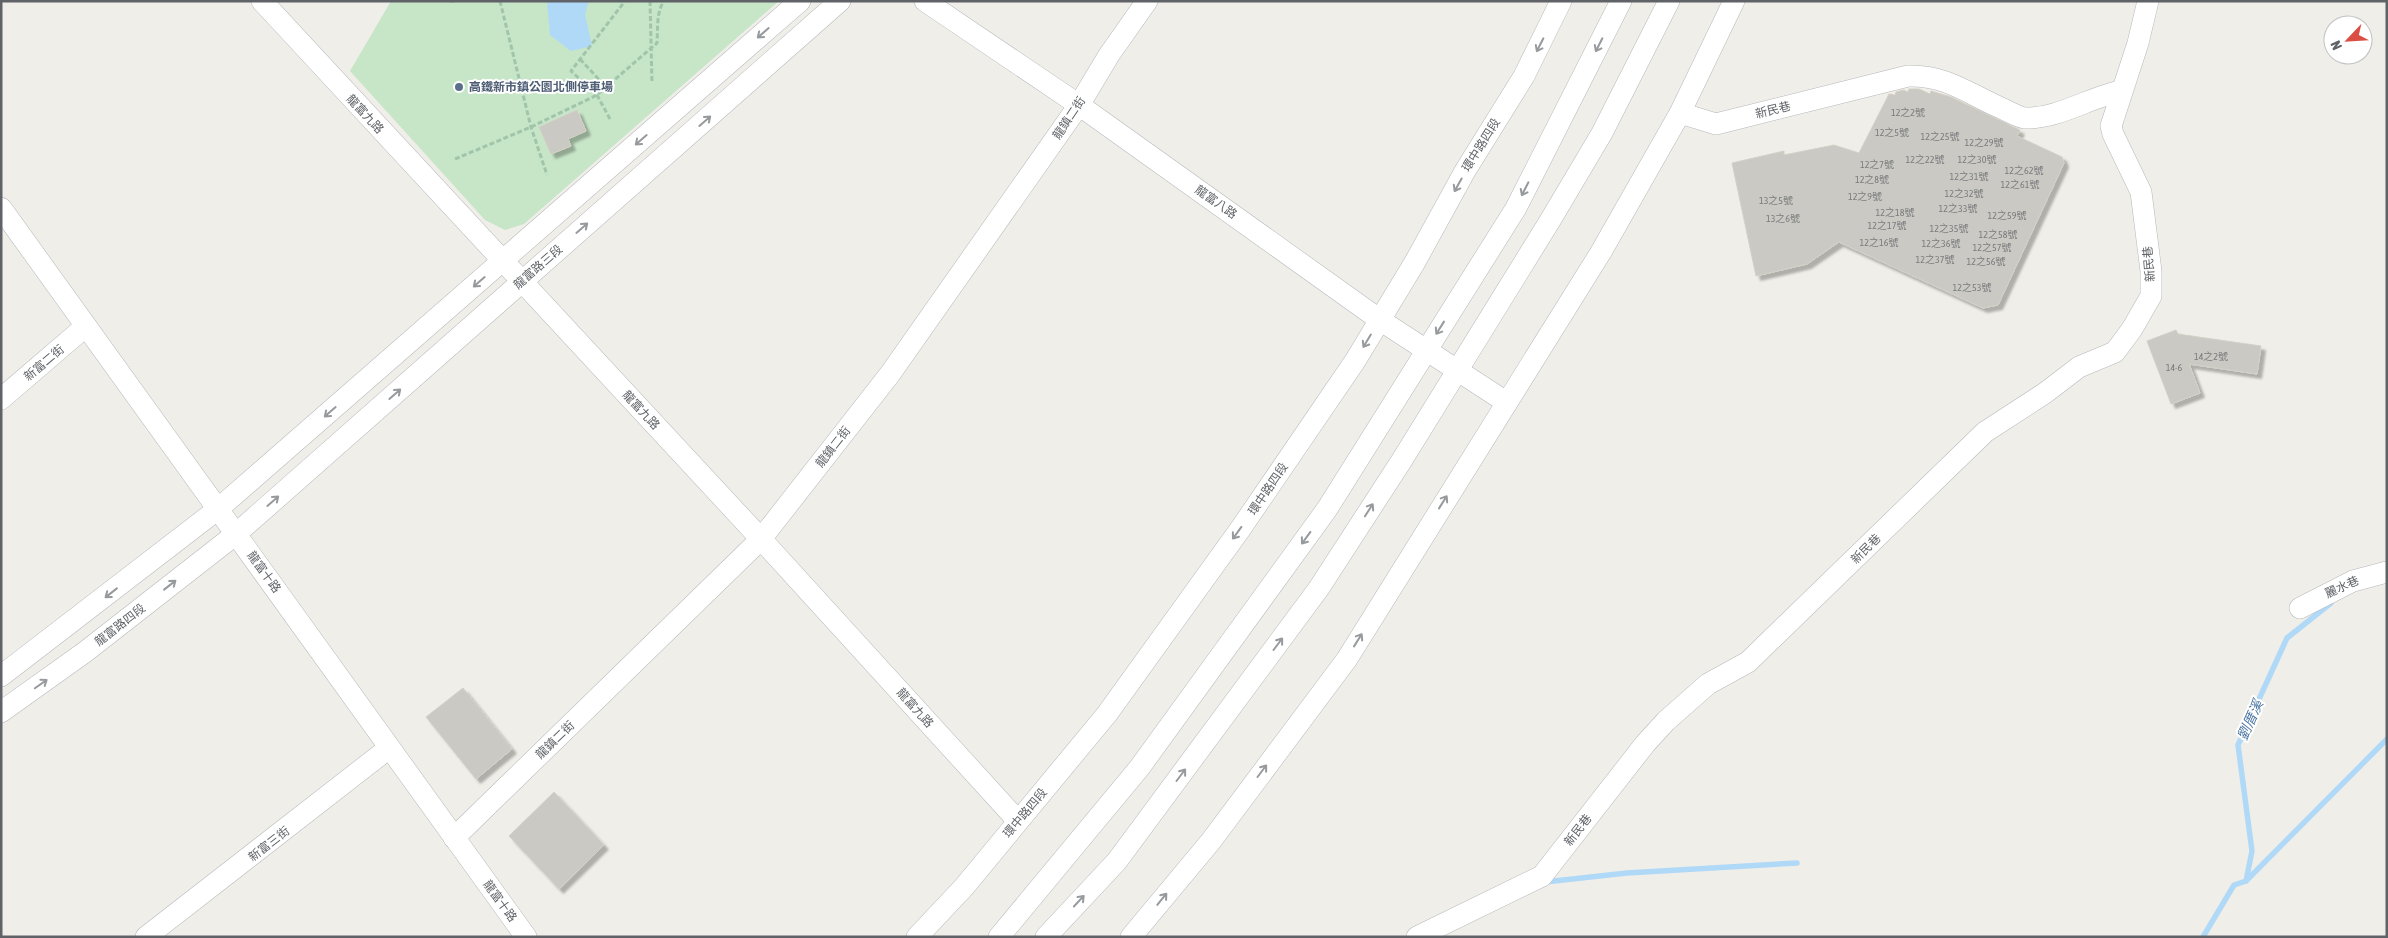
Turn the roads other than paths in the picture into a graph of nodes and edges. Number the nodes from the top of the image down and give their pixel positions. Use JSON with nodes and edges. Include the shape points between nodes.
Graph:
{"nodes":[{"id":1,"x":262,"y":1,"type":"edge"},
{"id":2,"x":800,"y":1,"type":"edge"},
{"id":3,"x":840,"y":1,"type":"edge"},
{"id":4,"x":925,"y":1,"type":"edge"},
{"id":5,"x":1147,"y":1,"type":"edge"},
{"id":6,"x":1561,"y":1,"type":"edge"},
{"id":7,"x":1621,"y":1,"type":"edge"},
{"id":8,"x":1669,"y":1,"type":"edge"},
{"id":9,"x":1734,"y":1,"type":"edge"},
{"id":10,"x":2148,"y":1,"type":"edge"},
{"id":11,"x":2121,"y":91,"type":"junction"},
{"id":12,"x":1079,"y":104,"type":"junction"},
{"id":13,"x":1680,"y":113,"type":"junction"},
{"id":14,"x":1,"y":208,"type":"edge"},
{"id":15,"x":503,"y":261,"type":"junction"},
{"id":16,"x":521,"y":282,"type":"junction"},
{"id":17,"x":1380,"y":320,"type":"junction"},
{"id":18,"x":86,"y":326,"type":"junction"},
{"id":19,"x":1426,"y":352,"type":"junction"},
{"id":20,"x":1457,"y":370,"type":"junction"},
{"id":21,"x":1,"y":399,"type":"edge"},
{"id":22,"x":1506,"y":402,"type":"junction"},
{"id":23,"x":218,"y":509,"type":"junction"},
{"id":24,"x":236,"y":534,"type":"junction"},
{"id":25,"x":762,"y":539,"type":"junction"},
{"id":26,"x":2387,"y":572,"type":"edge"},
{"id":27,"x":2300,"y":608,"type":"dead end"},
{"id":28,"x":1,"y":676,"type":"edge"},
{"id":29,"x":1,"y":712,"type":"edge"},
{"id":30,"x":389,"y":748,"type":"junction"},
{"id":31,"x":1018,"y":821,"type":"junction"},
{"id":32,"x":454,"y":838,"type":"junction"},
{"id":33,"x":146,"y":937,"type":"edge"},
{"id":34,"x":526,"y":937,"type":"edge"},
{"id":35,"x":917,"y":937,"type":"edge"},
{"id":36,"x":999,"y":937,"type":"edge"},
{"id":37,"x":1046,"y":937,"type":"edge"},
{"id":38,"x":1131,"y":937,"type":"edge"},
{"id":39,"x":1417,"y":937,"type":"edge"}],
"edges":[{"from":1,"to":15,"type":"street","name":"龍富九路"},
{"from":2,"to":15,"type":"street","one_way":true},
{"from":16,"to":3,"type":"street","name":"龍富路三段","one_way":true},
{"from":4,"to":12,"type":"street","name":"龍富八路"},
{"from":5,"to":12,"type":"street","name":"龍鎮二街","via":[[1108,55]]},
{"from":6,"to":17,"type":"street","name":"環中路四段","one_way":true,"via":[[1524,76],[1465,171]]},
{"from":7,"to":19,"type":"street","one_way":true,"via":[[1516,208]]},
{"from":8,"to":20,"type":"street","via":[[1602,133]]},
{"from":9,"to":13,"type":"street"},
{"from":10,"to":11,"type":"street","name":"新民巷"},
{"from":11,"to":13,"type":"street","name":"新民巷","via":[[2064,110],[2024,118],[1955,85],[1927,76],[1908,76],[1716,124]]},
{"from":11,"to":39,"type":"street","name":"新民巷","via":[[2111,126],[2141,192],[2152,296],[2115,352],[2079,367],[1985,432],[1748,662],[1708,684],[1666,721],[1542,876]]},
{"from":12,"to":17,"type":"street","name":"龍富八路"},
{"from":12,"to":25,"type":"street","name":"龍鎮二街","via":[[890,374]]},
{"from":13,"to":22,"type":"street","via":[[1602,252]]},
{"from":14,"to":18,"type":"street","name":"龍富十路"},
{"from":15,"to":16,"type":"street","name":"龍富九路"},
{"from":15,"to":23,"type":"street","one_way":true},
{"from":24,"to":16,"type":"street","name":"龍富路三段","one_way":true},
{"from":16,"to":25,"type":"street","name":"龍富九路"},
{"from":17,"to":19,"type":"street","name":"龍富八路"},
{"from":17,"to":31,"type":"street","name":"環中路四段","one_way":true,"via":[[1241,528],[1107,714]]},
{"from":18,"to":21,"type":"street","name":"新富二街"},
{"from":18,"to":23,"type":"street","name":"龍富十路"},
{"from":19,"to":20,"type":"street","name":"龍富八路"},
{"from":19,"to":36,"type":"street","one_way":true,"via":[[1327,509],[1140,767]]},
{"from":20,"to":22,"type":"street","name":"龍富八路"},
{"from":37,"to":20,"type":"street","one_way":true,"via":[[1117,861],[1319,588]]},
{"from":38,"to":22,"type":"street","one_way":true,"via":[[1211,841],[1347,659]]},
{"from":23,"to":24,"type":"street","name":"龍富十路"},
{"from":23,"to":28,"type":"street","one_way":true},
{"from":29,"to":24,"type":"street","name":"龍富路四段","one_way":true,"via":[[85,652]]},
{"from":24,"to":30,"type":"street","name":"龍富十路"},
{"from":25,"to":31,"type":"street","name":"龍富九路"},
{"from":25,"to":32,"type":"street","name":"龍鎮二街"},
{"from":26,"to":27,"type":"street","name":"麗水巷","via":[[2353,581]]},
{"from":30,"to":32,"type":"street","name":"龍富十路"},
{"from":30,"to":33,"type":"street","name":"新富三街"},
{"from":31,"to":35,"type":"street","name":"環中路四段","via":[[964,887]]},
{"from":32,"to":34,"type":"street","name":"龍富十路"}]}
